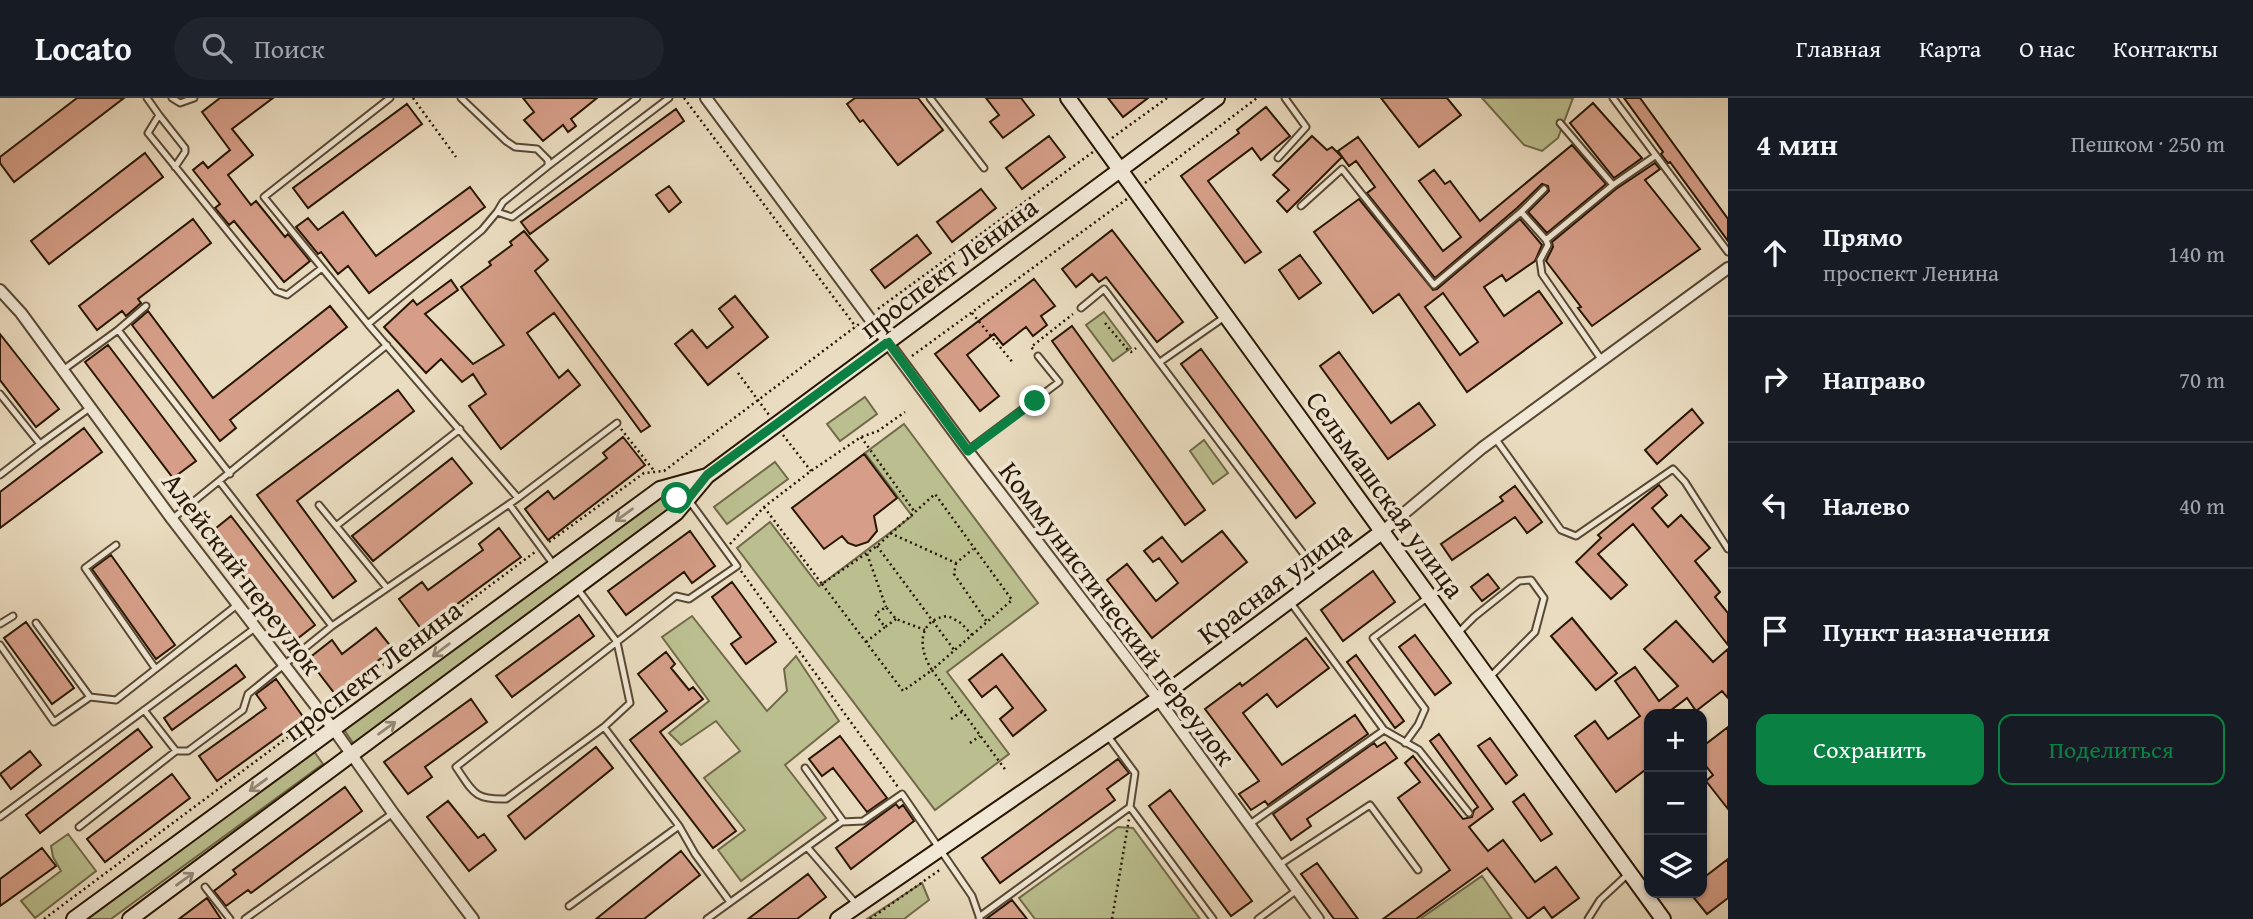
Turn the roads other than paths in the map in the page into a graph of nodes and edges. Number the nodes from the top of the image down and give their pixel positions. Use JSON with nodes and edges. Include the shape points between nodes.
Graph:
{"nodes":[{"id":1,"x":147,"y":98,"type":"edge"},
{"id":2,"x":172,"y":98,"type":"edge"},
{"id":3,"x":194,"y":98,"type":"edge"},
{"id":4,"x":390,"y":98,"type":"edge"},
{"id":5,"x":461,"y":98,"type":"edge"},
{"id":6,"x":637,"y":98,"type":"edge"},
{"id":7,"x":669,"y":98,"type":"edge"},
{"id":8,"x":706,"y":98,"type":"edge"},
{"id":9,"x":930,"y":98,"type":"edge"},
{"id":10,"x":1068,"y":98,"type":"edge"},
{"id":11,"x":1217,"y":98,"type":"edge"},
{"id":12,"x":1284,"y":98,"type":"edge"},
{"id":13,"x":1613,"y":98,"type":"edge"},
{"id":14,"x":159,"y":115,"type":"junction"},
{"id":15,"x":1560,"y":123,"type":"dead end"},
{"id":16,"x":1655,"y":156,"type":"junction"},
{"id":17,"x":1278,"y":158,"type":"dead end"},
{"id":18,"x":548,"y":166,"type":"junction"},
{"id":19,"x":175,"y":167,"type":"junction"},
{"id":20,"x":984,"y":168,"type":"dead end"},
{"id":21,"x":1120,"y":170,"type":"junction"},
{"id":22,"x":1613,"y":185,"type":"junction"},
{"id":23,"x":1544,"y":189,"type":"dead end"},
{"id":24,"x":1301,"y":206,"type":"dead end"},
{"id":25,"x":497,"y":212,"type":"junction"},
{"id":26,"x":1521,"y":212,"type":"junction"},
{"id":27,"x":1546,"y":240,"type":"junction"},
{"id":28,"x":1728,"y":252,"type":"edge"},
{"id":29,"x":322,"y":268,"type":"junction"},
{"id":30,"x":1728,"y":268,"type":"edge"},
{"id":31,"x":0,"y":290,"type":"edge"},
{"id":32,"x":146,"y":306,"type":"dead end"},
{"id":33,"x":1081,"y":307,"type":"road end"},
{"id":34,"x":1227,"y":315,"type":"junction"},
{"id":35,"x":368,"y":324,"type":"junction"},
{"id":36,"x":118,"y":330,"type":"junction"},
{"id":37,"x":888,"y":342,"type":"junction"},
{"id":38,"x":387,"y":345,"type":"junction"},
{"id":39,"x":1038,"y":356,"type":"dead end"},
{"id":40,"x":1601,"y":359,"type":"junction"},
{"id":41,"x":1160,"y":362,"type":"junction"},
{"id":42,"x":63,"y":370,"type":"junction"},
{"id":43,"x":0,"y":394,"type":"edge"},
{"id":44,"x":91,"y":407,"type":"junction"},
{"id":45,"x":617,"y":423,"type":"road end"},
{"id":46,"x":460,"y":429,"type":"junction"},
{"id":47,"x":1495,"y":438,"type":"junction"},
{"id":48,"x":40,"y":444,"type":"junction"},
{"id":49,"x":968,"y":451,"type":"junction"},
{"id":50,"x":230,"y":474,"type":"junction"},
{"id":51,"x":0,"y":475,"type":"edge"},
{"id":52,"x":707,"y":475,"type":"junction"},
{"id":53,"x":220,"y":482,"type":"junction"},
{"id":54,"x":666,"y":488,"type":"junction"},
{"id":55,"x":518,"y":498,"type":"junction"},
{"id":56,"x":509,"y":504,"type":"junction"},
{"id":57,"x":684,"y":504,"type":"junction"},
{"id":58,"x":319,"y":505,"type":"dead end"},
{"id":59,"x":172,"y":519,"type":"junction"},
{"id":60,"x":336,"y":526,"type":"junction"},
{"id":61,"x":1383,"y":531,"type":"junction"},
{"id":62,"x":116,"y":545,"type":"dead end"},
{"id":63,"x":1728,"y":550,"type":"edge"},
{"id":64,"x":554,"y":565,"type":"junction"},
{"id":65,"x":1321,"y":577,"type":"junction"},
{"id":66,"x":387,"y":588,"type":"junction"},
{"id":67,"x":577,"y":588,"type":"junction"},
{"id":68,"x":1430,"y":596,"type":"junction"},
{"id":69,"x":1289,"y":601,"type":"junction"},
{"id":70,"x":237,"y":605,"type":"junction"},
{"id":71,"x":13,"y":615,"type":"dead end"},
{"id":72,"x":36,"y":622,"type":"dead end"},
{"id":73,"x":0,"y":624,"type":"edge"},
{"id":74,"x":332,"y":626,"type":"junction"},
{"id":75,"x":255,"y":628,"type":"junction"},
{"id":76,"x":1457,"y":634,"type":"junction"},
{"id":77,"x":617,"y":642,"type":"junction"},
{"id":78,"x":0,"y":645,"type":"edge"},
{"id":79,"x":283,"y":664,"type":"junction"},
{"id":80,"x":155,"y":668,"type":"junction"},
{"id":81,"x":1489,"y":678,"type":"junction"},
{"id":82,"x":90,"y":697,"type":"junction"},
{"id":83,"x":1157,"y":699,"type":"junction"},
{"id":84,"x":144,"y":710,"type":"junction"},
{"id":85,"x":604,"y":727,"type":"junction"},
{"id":86,"x":334,"y":730,"type":"junction"},
{"id":87,"x":1384,"y":730,"type":"junction"},
{"id":88,"x":1106,"y":734,"type":"junction"},
{"id":89,"x":1405,"y":743,"type":"junction"},
{"id":90,"x":176,"y":751,"type":"junction"},
{"id":91,"x":352,"y":754,"type":"junction"},
{"id":92,"x":805,"y":768,"type":"dead end"},
{"id":93,"x":1130,"y":808,"type":"junction"},
{"id":94,"x":393,"y":813,"type":"junction"},
{"id":95,"x":1469,"y":813,"type":"dead end"},
{"id":96,"x":0,"y":817,"type":"edge"},
{"id":97,"x":842,"y":822,"type":"junction"},
{"id":98,"x":1249,"y":824,"type":"junction"},
{"id":99,"x":79,"y":827,"type":"dead end"},
{"id":100,"x":679,"y":827,"type":"junction"},
{"id":101,"x":807,"y":847,"type":"junction"},
{"id":102,"x":939,"y":848,"type":"junction"},
{"id":103,"x":1279,"y":865,"type":"junction"},
{"id":104,"x":1418,"y":870,"type":"dead end"},
{"id":105,"x":1630,"y":872,"type":"junction"},
{"id":106,"x":205,"y":887,"type":"dead end"},
{"id":107,"x":1297,"y":890,"type":"junction"},
{"id":108,"x":730,"y":902,"type":"junction"},
{"id":109,"x":858,"y":905,"type":"junction"},
{"id":110,"x":569,"y":906,"type":"dead end"},
{"id":111,"x":979,"y":918,"type":"edge"},
{"id":112,"x":74,"y":919,"type":"edge"},
{"id":113,"x":130,"y":919,"type":"edge"},
{"id":114,"x":230,"y":919,"type":"edge"},
{"id":115,"x":245,"y":919,"type":"edge"},
{"id":116,"x":473,"y":919,"type":"edge"},
{"id":117,"x":707,"y":919,"type":"edge"},
{"id":118,"x":838,"y":919,"type":"edge"},
{"id":119,"x":1213,"y":919,"type":"edge"},
{"id":120,"x":1258,"y":919,"type":"edge"},
{"id":121,"x":1318,"y":919,"type":"edge"},
{"id":122,"x":1588,"y":919,"type":"edge"},
{"id":123,"x":1663,"y":919,"type":"edge"}],
"edges":[{"from":1,"to":14,"type":"lane"},
{"from":2,"to":3,"type":"lane","via":[[180,103]]},
{"from":4,"to":29,"type":"lane","via":[[264,197]]},
{"from":5,"to":18,"type":"lane","via":[[506,141],[537,149]]},
{"from":6,"to":18,"type":"lane"},
{"from":7,"to":25,"type":"lane","via":[[512,217]]},
{"from":8,"to":37,"type":"street","name":"Коммунистический переулок"},
{"from":9,"to":20,"type":"lane"},
{"from":10,"to":21,"type":"main road","name":"Сельмашская улица"},
{"from":11,"to":21,"type":"main road","name":"проспект Ленина"},
{"from":12,"to":17,"type":"lane","via":[[1306,127]]},
{"from":13,"to":16,"type":"lane"},
{"from":14,"to":19,"type":"lane","via":[[185,148]]},
{"from":14,"to":19,"type":"lane","via":[[148,133]]},
{"from":15,"to":22,"type":"lane"},
{"from":16,"to":22,"type":"lane"},
{"from":16,"to":28,"type":"lane"},
{"from":18,"to":25,"type":"lane","via":[[502,202]]},
{"from":19,"to":29,"type":"lane","via":[[276,291],[287,295]]},
{"from":21,"to":34,"type":"main road","name":"Сельмашская улица"},
{"from":21,"to":37,"type":"main road","name":"проспект Ленина"},
{"from":22,"to":27,"type":"lane"},
{"from":23,"to":26,"type":"lane"},
{"from":24,"to":26,"type":"lane","via":[[1342,169],[1434,285]]},
{"from":25,"to":35,"type":"lane","via":[[482,230]]},
{"from":26,"to":27,"type":"lane"},
{"from":27,"to":40,"type":"lane","via":[[1542,274]]},
{"from":29,"to":35,"type":"lane"},
{"from":30,"to":40,"type":"street","name":"Красная улица"},
{"from":31,"to":42,"type":"street","name":"Алейский переулок"},
{"from":32,"to":36,"type":"lane"},
{"from":33,"to":41,"type":"lane","via":[[1104,289]]},
{"from":34,"to":41,"type":"lane"},
{"from":34,"to":61,"type":"main road","name":"Сельмашская улица"},
{"from":35,"to":38,"type":"lane"},
{"from":36,"to":42,"type":"lane"},
{"from":36,"to":50,"type":"lane"},
{"from":37,"to":49,"type":"street","name":"Коммунистический переулок"},
{"from":37,"to":52,"type":"main road","name":"проспект Ленина"},
{"from":38,"to":46,"type":"lane"},
{"from":38,"to":50,"type":"lane"},
{"from":39,"to":49,"type":"lane","via":[[1059,382]]},
{"from":40,"to":47,"type":"street","name":"Красная улица"},
{"from":41,"to":65,"type":"lane"},
{"from":42,"to":44,"type":"street","name":"Алейский переулок"},
{"from":43,"to":48,"type":"lane"},
{"from":44,"to":48,"type":"lane"},
{"from":44,"to":59,"type":"street","name":"Алейский переулок"},
{"from":45,"to":55,"type":"lane"},
{"from":46,"to":55,"type":"lane"},
{"from":46,"to":60,"type":"lane"},
{"from":47,"to":61,"type":"street","name":"Красная улица"},
{"from":47,"to":63,"type":"lane","via":[[1561,530],[1576,536],[1673,469]]},
{"from":48,"to":51,"type":"lane"},
{"from":49,"to":83,"type":"street","name":"Коммунистический переулок"},
{"from":50,"to":53,"type":"lane"},
{"from":52,"to":54,"type":"main road","name":"проспект Ленина"},
{"from":52,"to":57,"type":"main road","name":"проспект Ленина"},
{"from":53,"to":59,"type":"lane"},
{"from":53,"to":74,"type":"lane"},
{"from":54,"to":57,"type":"main road"},
{"from":54,"to":64,"type":"main road","name":"проспект Ленина","one_way":true},
{"from":55,"to":56,"type":"lane"},
{"from":56,"to":64,"type":"lane"},
{"from":56,"to":66,"type":"lane"},
{"from":57,"to":67,"type":"main road","name":"проспект Ленина"},
{"from":57,"to":77,"type":"lane","via":[[737,566],[690,599],[676,596]]},
{"from":58,"to":60,"type":"lane"},
{"from":59,"to":70,"type":"street","name":"Алейский переулок"},
{"from":60,"to":66,"type":"lane"},
{"from":61,"to":65,"type":"main road","name":"Красная улица"},
{"from":61,"to":68,"type":"main road","name":"Сельмашская улица"},
{"from":62,"to":80,"type":"lane","via":[[85,568]]},
{"from":64,"to":86,"type":"main road","name":"проспект Ленина","one_way":true},
{"from":65,"to":69,"type":"main road","name":"Красная улица"},
{"from":66,"to":74,"type":"lane"},
{"from":67,"to":77,"type":"lane"},
{"from":91,"to":67,"type":"main road","name":"проспект Ленина","one_way":true},
{"from":68,"to":76,"type":"main road","name":"Сельмашская улица"},
{"from":68,"to":89,"type":"lane","via":[[1373,638],[1425,709]]},
{"from":69,"to":83,"type":"main road","name":"Красная улица"},
{"from":69,"to":87,"type":"lane"},
{"from":70,"to":75,"type":"street","name":"Алейский переулок"},
{"from":70,"to":80,"type":"lane"},
{"from":71,"to":73,"type":"lane"},
{"from":72,"to":82,"type":"lane"},
{"from":74,"to":79,"type":"lane"},
{"from":75,"to":79,"type":"street","name":"Алейский переулок"},
{"from":75,"to":84,"type":"lane"},
{"from":76,"to":81,"type":"main road","name":"Сельмашская улица"},
{"from":76,"to":81,"type":"lane","via":[[1519,581],[1531,580],[1545,598],[1535,632]]},
{"from":77,"to":85,"type":"lane","via":[[630,703]]},
{"from":77,"to":85,"type":"lane","via":[[456,767],[472,791],[485,800],[506,799]]},
{"from":78,"to":82,"type":"lane","via":[[54,722]]},
{"from":79,"to":86,"type":"street","name":"Алейский переулок"},
{"from":79,"to":90,"type":"lane","via":[[248,694],[243,710],[188,751]]},
{"from":80,"to":82,"type":"lane","via":[[116,700]]},
{"from":81,"to":105,"type":"main road","name":"Сельмашская улица"},
{"from":83,"to":88,"type":"main road","name":"Красная улица"},
{"from":83,"to":98,"type":"street","name":"Коммунистический переулок"},
{"from":84,"to":90,"type":"lane"},
{"from":84,"to":96,"type":"lane"},
{"from":85,"to":100,"type":"lane"},
{"from":86,"to":91,"type":"street","name":"Алейский переулок"},
{"from":86,"to":112,"type":"main road","name":"проспект Ленина","one_way":true},
{"from":87,"to":89,"type":"lane"},
{"from":87,"to":98,"type":"lane"},
{"from":88,"to":93,"type":"lane","via":[[1135,773]]},
{"from":88,"to":102,"type":"main road","name":"Красная улица"},
{"from":89,"to":95,"type":"lane","via":[[1419,750]]},
{"from":90,"to":99,"type":"lane"},
{"from":91,"to":94,"type":"street","name":"Алейский переулок"},
{"from":113,"to":91,"type":"main road","name":"проспект Ленина","one_way":true},
{"from":92,"to":97,"type":"lane"},
{"from":93,"to":111,"type":"lane"},
{"from":93,"to":119,"type":"lane"},
{"from":94,"to":115,"type":"lane"},
{"from":94,"to":116,"type":"street","name":"Алейский переулок"},
{"from":97,"to":101,"type":"lane"},
{"from":97,"to":102,"type":"lane","via":[[863,821],[902,793]]},
{"from":98,"to":103,"type":"street","name":"Коммунистический переулок"},
{"from":100,"to":108,"type":"lane"},
{"from":100,"to":110,"type":"lane"},
{"from":101,"to":108,"type":"lane"},
{"from":101,"to":109,"type":"lane"},
{"from":102,"to":109,"type":"main road","name":"Красная улица"},
{"from":102,"to":111,"type":"lane","via":[[972,896]]},
{"from":103,"to":104,"type":"lane","via":[[1370,806]]},
{"from":103,"to":107,"type":"street","name":"Коммунистический переулок"},
{"from":105,"to":122,"type":"lane","via":[[1600,900]]},
{"from":105,"to":123,"type":"main road","name":"Сельмашская улица"},
{"from":106,"to":114,"type":"lane"},
{"from":107,"to":120,"type":"lane"},
{"from":107,"to":121,"type":"street","name":"Коммунистический переулок"},
{"from":108,"to":117,"type":"lane"},
{"from":109,"to":118,"type":"main road","name":"Красная улица"}]}
